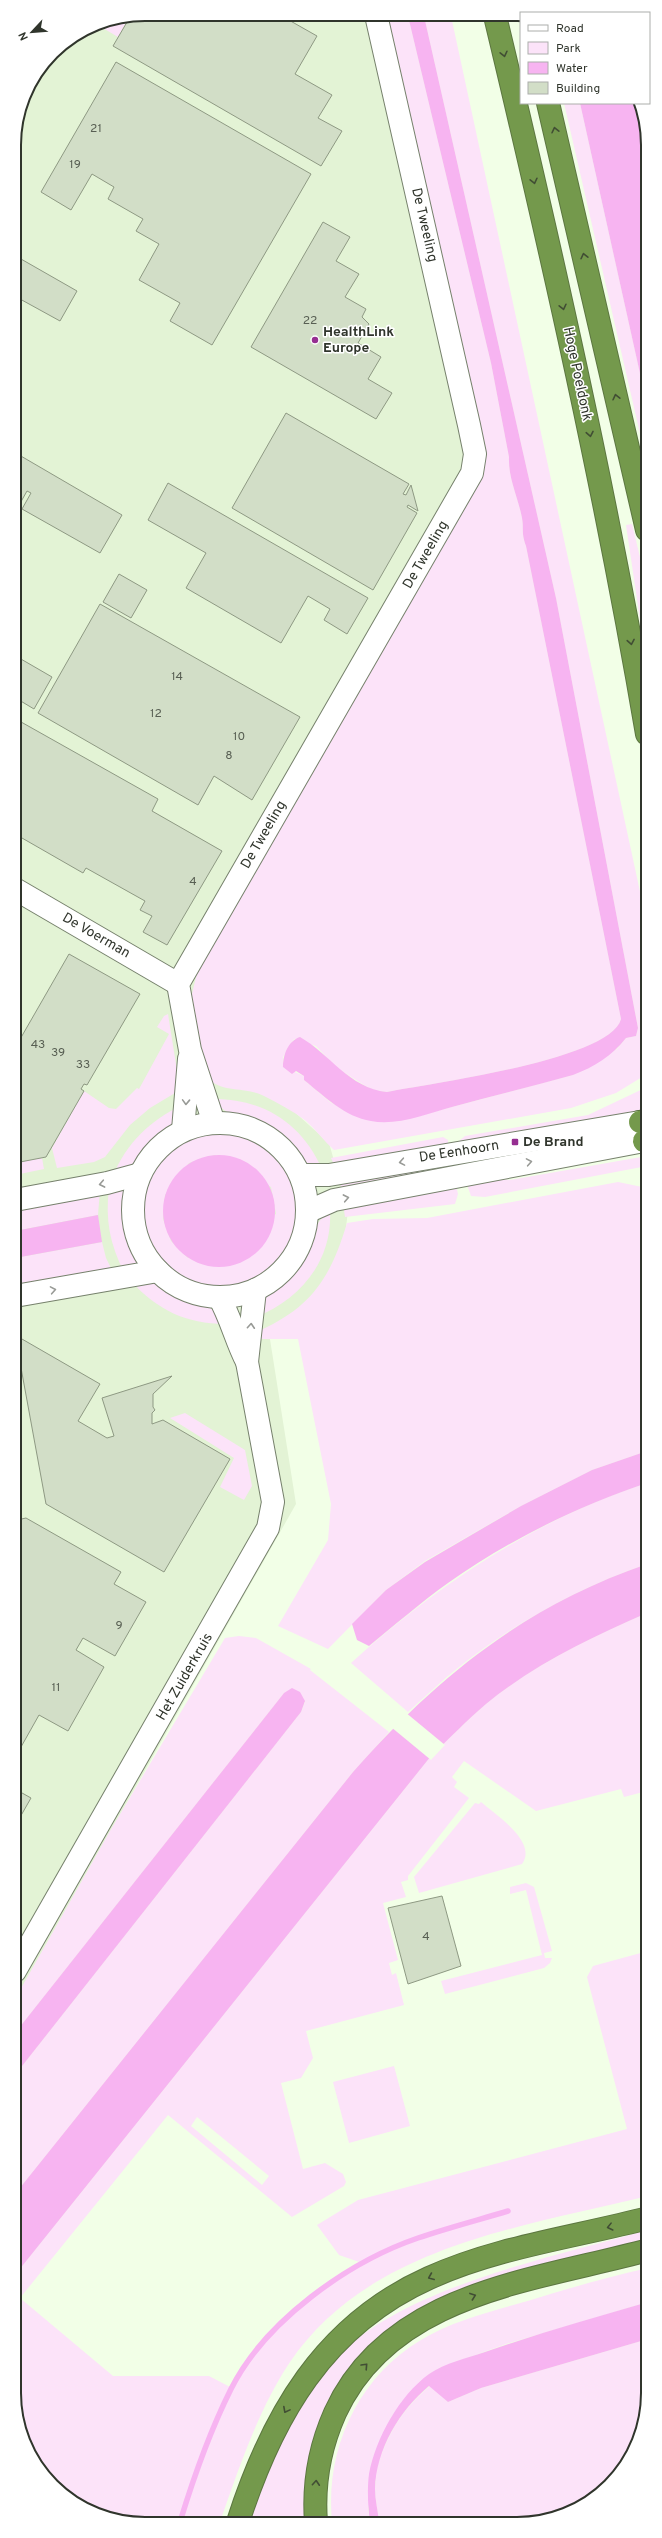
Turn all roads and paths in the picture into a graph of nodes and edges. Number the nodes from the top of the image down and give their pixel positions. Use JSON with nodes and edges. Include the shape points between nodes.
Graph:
{"nodes":[{"id":1,"x":377,"y":21,"type":"edge"},
{"id":2,"x":496,"y":21,"type":"edge"},
{"id":3,"x":548,"y":104,"type":"edge"},
{"id":4,"x":641,"y":504,"type":"edge"},
{"id":5,"x":641,"y":699,"type":"edge"},
{"id":6,"x":21,"y":892,"type":"edge"},
{"id":7,"x":178,"y":984,"type":"junction"},
{"id":8,"x":190,"y":1050,"type":"junction"},
{"id":9,"x":214,"y":1123,"type":"junction"},
{"id":10,"x":183,"y":1130,"type":"junction"},
{"id":11,"x":641,"y":1134,"type":"edge"},
{"id":12,"x":641,"y":1134,"type":"edge"},
{"id":13,"x":140,"y":1174,"type":"junction"},
{"id":14,"x":302,"y":1175,"type":"junction"},
{"id":15,"x":21,"y":1199,"type":"edge"},
{"id":16,"x":309,"y":1211,"type":"junction"},
{"id":17,"x":158,"y":1271,"type":"junction"},
{"id":18,"x":255,"y":1290,"type":"junction"},
{"id":19,"x":21,"y":1295,"type":"edge"},
{"id":20,"x":219,"y":1297,"type":"junction"},
{"id":21,"x":247,"y":1362,"type":"junction"},
{"id":22,"x":21,"y":1960,"type":"edge"},
{"id":23,"x":641,"y":2220,"type":"edge"},
{"id":24,"x":641,"y":2252,"type":"edge"},
{"id":25,"x":240,"y":2517,"type":"edge"},
{"id":26,"x":316,"y":2517,"type":"edge"}],
"edges":[{"from":1,"to":7,"type":"street","name":"De Tweeling","via":[[469,425],[475,454],[472,473]]},
{"from":2,"to":5,"type":"highway","name":"Hoge Poeldonk","one_way":true,"via":[[583,399],[625,604]]},
{"from":4,"to":3,"type":"highway","one_way":true},
{"from":6,"to":7,"type":"street","name":"De Voerman"},
{"from":7,"to":8,"type":"street"},
{"from":8,"to":9,"type":"street"},
{"from":8,"to":10,"type":"street","one_way":true},
{"from":9,"to":10,"type":"street"},
{"from":9,"to":14,"type":"street","via":[[256,1132],[280,1149]]},
{"from":10,"to":13,"type":"street","via":[[165,1141],[152,1154]]},
{"from":11,"to":14,"type":"street","name":"De Eenhoorn","one_way":true,"via":[[329,1175]]},
{"from":16,"to":12,"type":"street","name":"De Eenhoorn","one_way":true,"via":[[334,1200]]},
{"from":13,"to":15,"type":"street","one_way":true,"via":[[107,1183]]},
{"from":13,"to":17,"type":"street","via":[[133,1202],[134,1217],[145,1253]]},
{"from":14,"to":16,"type":"street"},
{"from":16,"to":18,"type":"street","via":[[304,1234],[287,1267]]},
{"from":19,"to":17,"type":"street","one_way":true},
{"from":17,"to":20,"type":"street","via":[[184,1290],[213,1298]]},
{"from":18,"to":20,"type":"street","via":[[239,1296]]},
{"from":21,"to":18,"type":"street","name":"Het Zuiderkruis","one_way":true},
{"from":20,"to":21,"type":"street","name":"Het Zuiderkruis","via":[[229,1315],[238,1345]]},
{"from":21,"to":22,"type":"street","name":"Het Zuiderkruis","via":[[273,1502],[268,1528]]},
{"from":23,"to":25,"type":"highway","one_way":true,"via":[[491,2256],[429,2278],[363,2316],[330,2347],[306,2376],[265,2449]]},
{"from":26,"to":24,"type":"highway","one_way":true,"via":[[317,2466],[326,2433],[342,2396],[359,2372],[382,2348],[412,2324],[494,2288]]}]}
